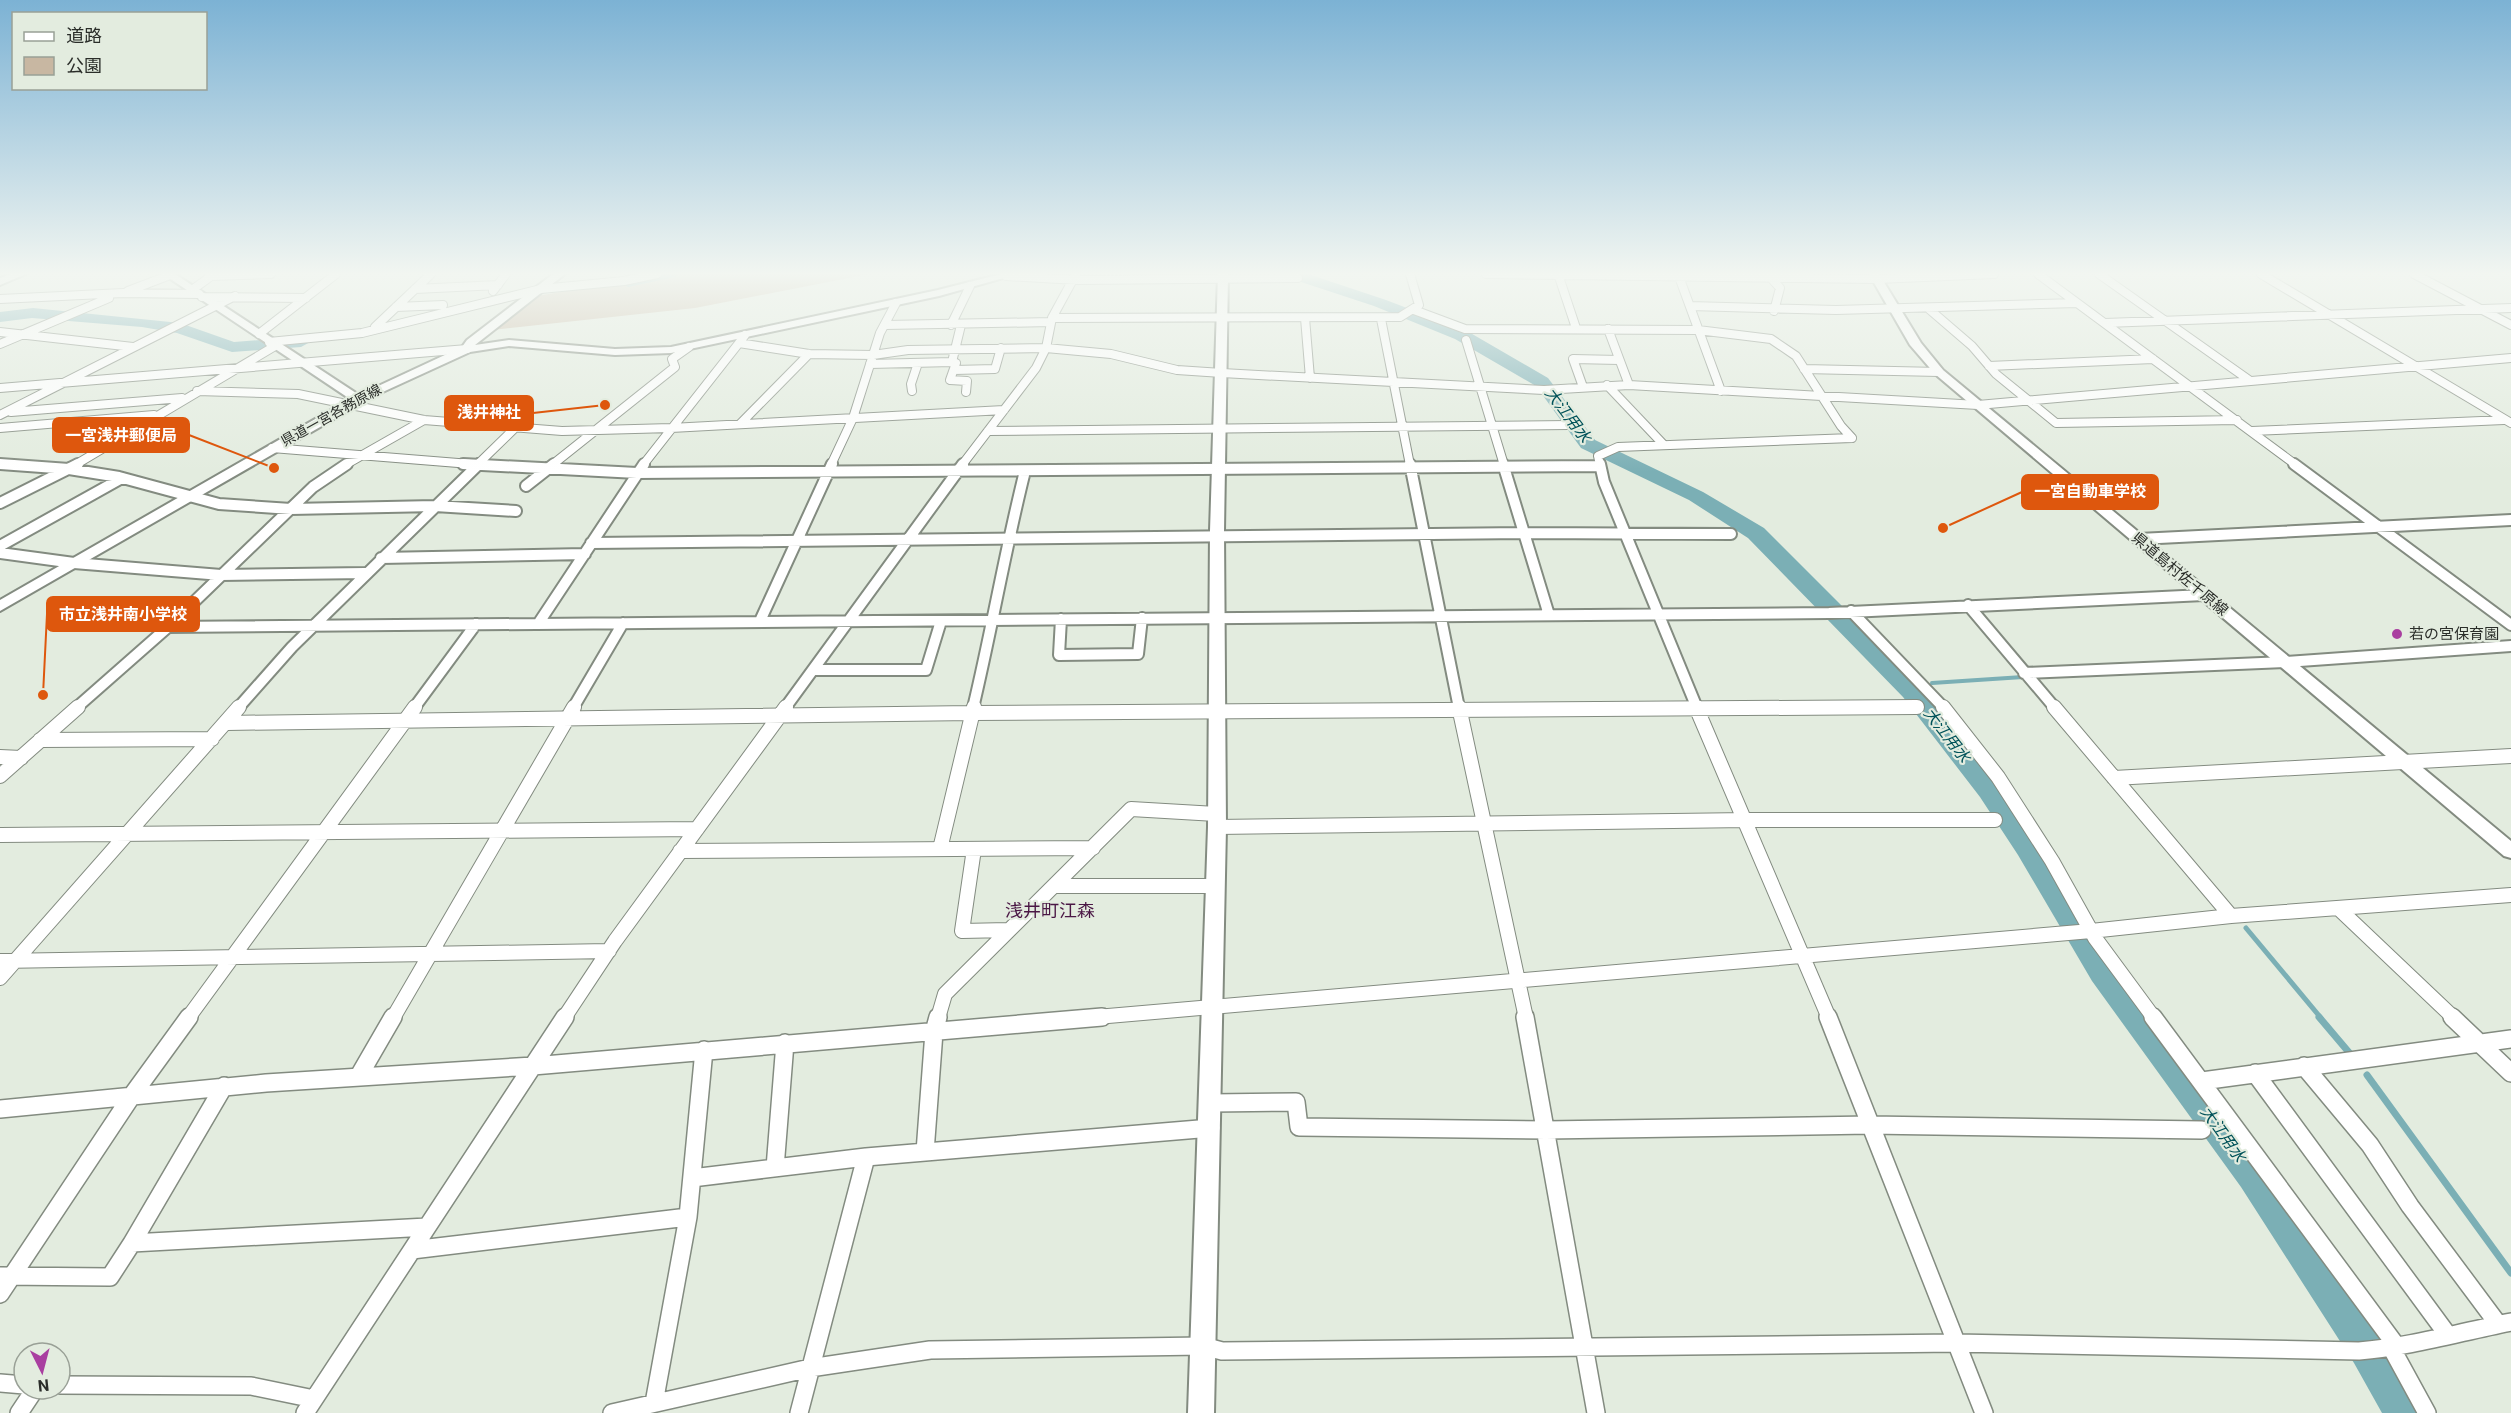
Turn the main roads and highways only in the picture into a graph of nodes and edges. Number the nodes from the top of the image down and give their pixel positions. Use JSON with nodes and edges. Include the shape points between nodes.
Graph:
{"nodes":[{"id":1,"x":267,"y":340,"type":"edge"},
{"id":2,"x":474,"y":340,"type":"edge"},
{"id":3,"x":736,"y":340,"type":"edge"},
{"id":4,"x":1223,"y":340,"type":"edge"},
{"id":5,"x":1913,"y":340,"type":"edge"},
{"id":6,"x":467,"y":349,"type":"junction"},
{"id":7,"x":355,"y":402,"type":"junction"},
{"id":8,"x":0,"y":606,"type":"edge"},
{"id":9,"x":2511,"y":851,"type":"edge"},
{"id":10,"x":1201,"y":1413,"type":"edge"}],
"edges":[{"from":1,"to":7,"type":"main road"},
{"from":2,"to":6,"type":"main road"},
{"from":3,"to":6,"type":"main road","name":"県道一宮各務原線","via":[[615,352],[509,343]]},
{"from":4,"to":10,"type":"main road","via":[[1212,1103]]},
{"from":5,"to":9,"type":"main road","name":"県道島村佐千原線","via":[[1939,372]]},
{"from":6,"to":7,"type":"main road","name":"県道一宮各務原線"},
{"from":7,"to":8,"type":"main road","name":"県道一宮各務原線"}]}
